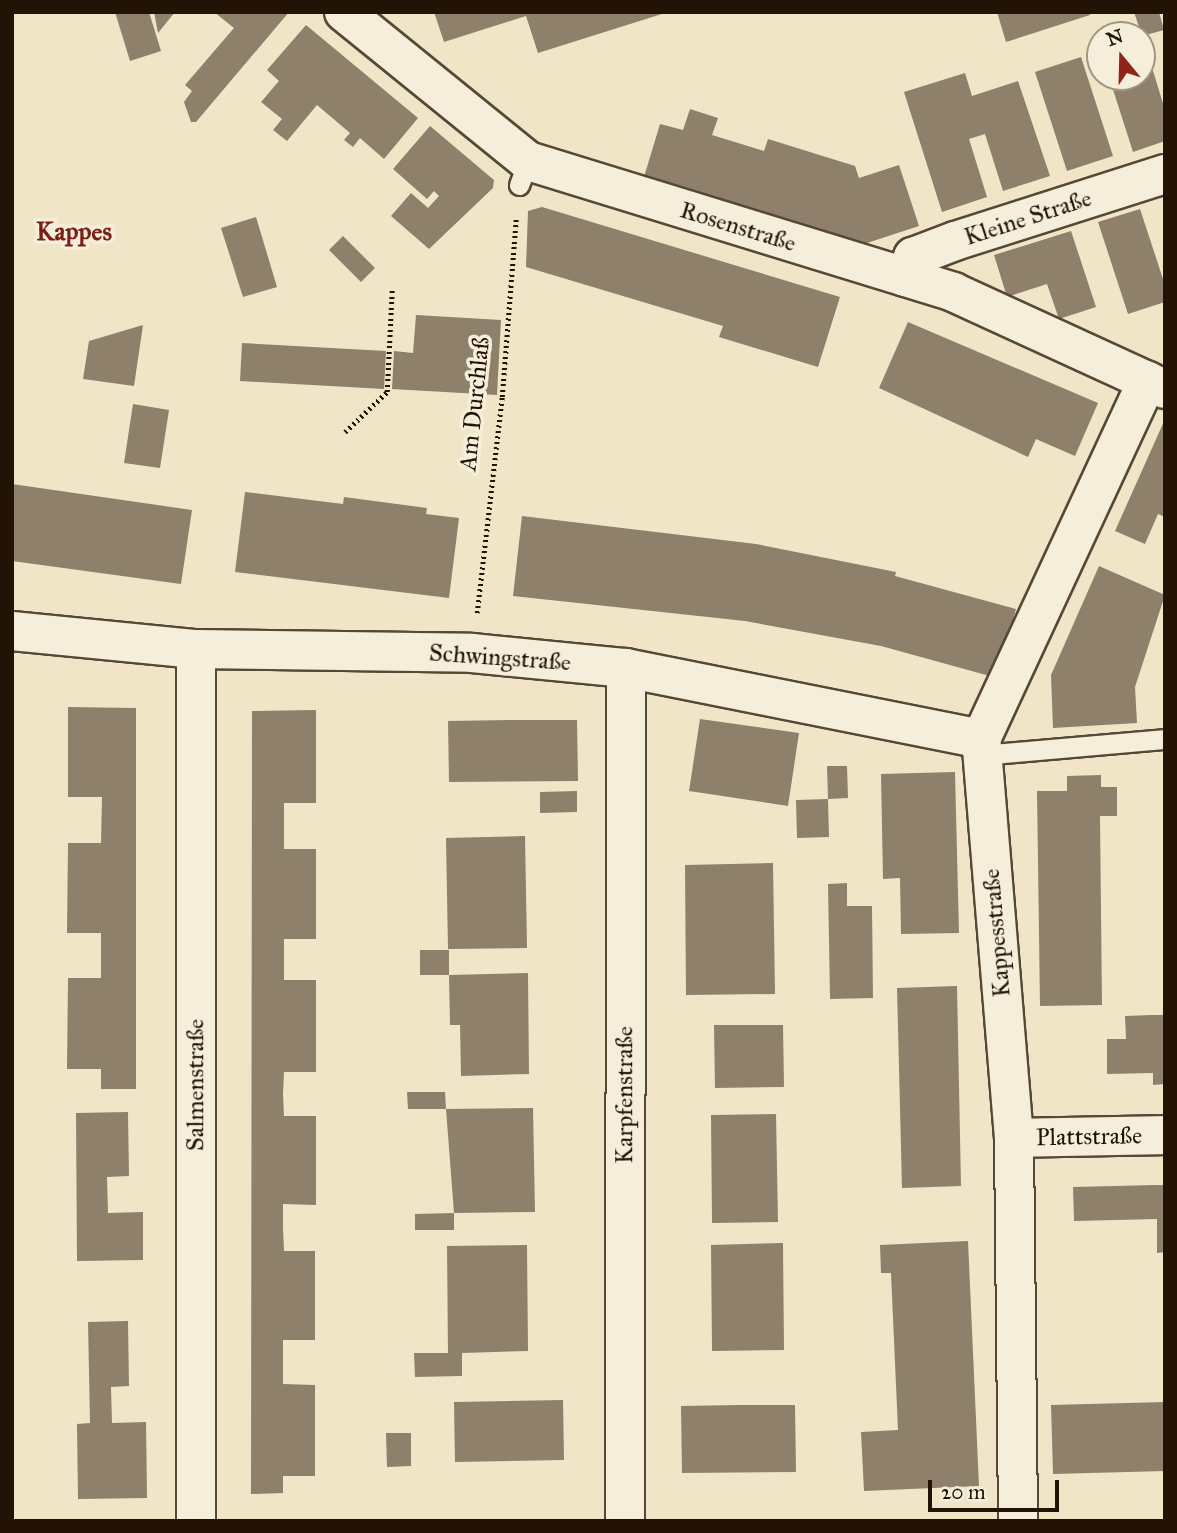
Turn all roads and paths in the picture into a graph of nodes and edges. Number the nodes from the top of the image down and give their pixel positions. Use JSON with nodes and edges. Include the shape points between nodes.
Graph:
{"nodes":[{"id":1,"x":344,"y":12,"type":"edge"},
{"id":2,"x":524,"y":173,"type":"junction"},
{"id":3,"x":1165,"y":174,"type":"edge"},
{"id":4,"x":905,"y":277,"type":"junction"},
{"id":5,"x":392,"y":288,"type":"dead end"},
{"id":6,"x":1156,"y":385,"type":"edge"},
{"id":7,"x":345,"y":432,"type":"dead end"},
{"id":8,"x":12,"y":631,"type":"edge"},
{"id":9,"x":196,"y":649,"type":"junction"},
{"id":10,"x":472,"y":653,"type":"junction"},
{"id":11,"x":626,"y":668,"type":"junction"},
{"id":12,"x":1165,"y":739,"type":"edge"},
{"id":13,"x":982,"y":747,"type":"junction"},
{"id":14,"x":1165,"y":1135,"type":"edge"},
{"id":15,"x":1014,"y":1138,"type":"junction"},
{"id":16,"x":195,"y":1521,"type":"edge"},
{"id":17,"x":625,"y":1521,"type":"edge"},
{"id":18,"x":1018,"y":1521,"type":"edge"}],
"edges":[{"from":1,"to":2,"type":"street","name":"Rosenstraße"},
{"from":2,"to":4,"type":"street","name":"Rosenstraße"},
{"from":2,"to":10,"type":"path","name":"Am Durchlaß"},
{"from":3,"to":4,"type":"street","name":"Kleine Straße","via":[[913,257]]},
{"from":4,"to":6,"type":"street","name":"Rosenstraße","via":[[953,292]]},
{"from":5,"to":7,"type":"path","via":[[387,392]]},
{"from":6,"to":13,"type":"street","name":"Kappesstraße"},
{"from":8,"to":9,"type":"street","name":"Schwingstraße"},
{"from":9,"to":10,"type":"street","name":"Schwingstraße"},
{"from":9,"to":16,"type":"street","name":"Salmenstraße"},
{"from":10,"to":11,"type":"street","name":"Schwingstraße"},
{"from":11,"to":13,"type":"street","name":"Schwingstraße"},
{"from":11,"to":17,"type":"street","name":"Karpfenstraße"},
{"from":12,"to":13,"type":"lane"},
{"from":13,"to":15,"type":"street","name":"Kappesstraße"},
{"from":14,"to":15,"type":"street","name":"Plattstraße"},
{"from":15,"to":18,"type":"street","name":"Kappesstraße"}]}
